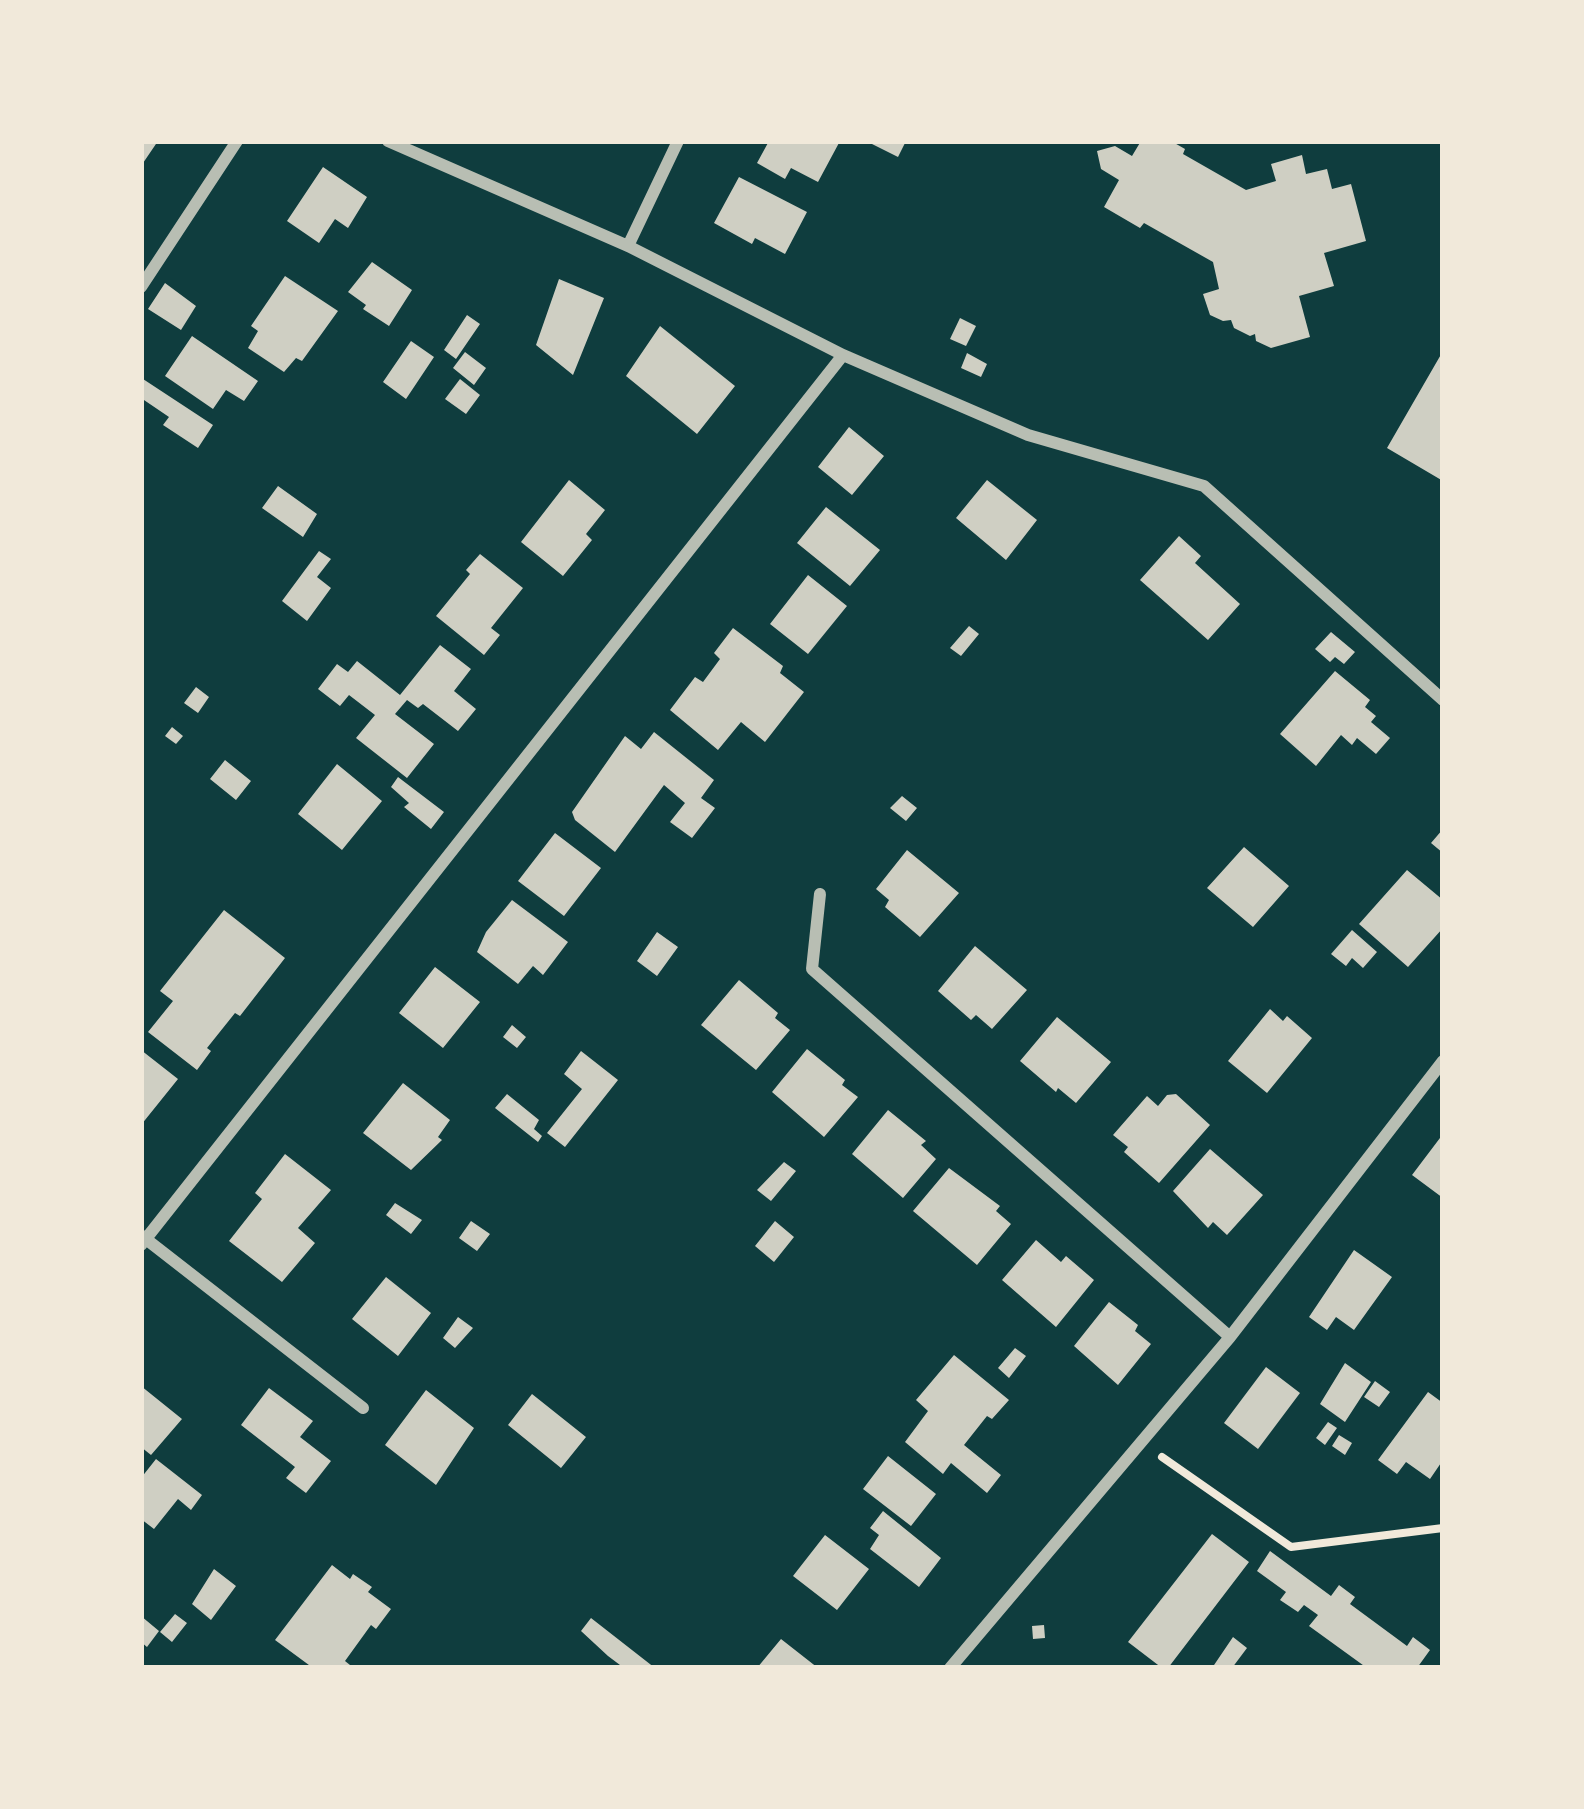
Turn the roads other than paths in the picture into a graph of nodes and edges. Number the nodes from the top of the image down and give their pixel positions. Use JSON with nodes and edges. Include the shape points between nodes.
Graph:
{"nodes":[{"id":1,"x":237,"y":141,"type":"edge"},
{"id":2,"x":388,"y":141,"type":"edge"},
{"id":3,"x":678,"y":141,"type":"edge"},
{"id":4,"x":628,"y":246,"type":"junction"},
{"id":5,"x":141,"y":287,"type":"edge"},
{"id":6,"x":843,"y":355,"type":"junction"},
{"id":7,"x":1443,"y":700,"type":"edge"},
{"id":8,"x":820,"y":894,"type":"dead end"},
{"id":9,"x":1443,"y":1061,"type":"edge"},
{"id":10,"x":142,"y":1240,"type":"edge"},
{"id":11,"x":1230,"y":1337,"type":"junction"},
{"id":12,"x":363,"y":1408,"type":"dead end"},
{"id":13,"x":950,"y":1668,"type":"edge"}],
"edges":[{"from":1,"to":5,"type":"street"},
{"from":2,"to":4,"type":"street"},
{"from":3,"to":4,"type":"street"},
{"from":4,"to":6,"type":"street"},
{"from":6,"to":7,"type":"street","via":[[1028,435],[1204,486]]},
{"from":6,"to":10,"type":"street"},
{"from":8,"to":11,"type":"street","via":[[812,969]]},
{"from":9,"to":11,"type":"street"},
{"from":10,"to":12,"type":"street"},
{"from":11,"to":13,"type":"street"}]}
